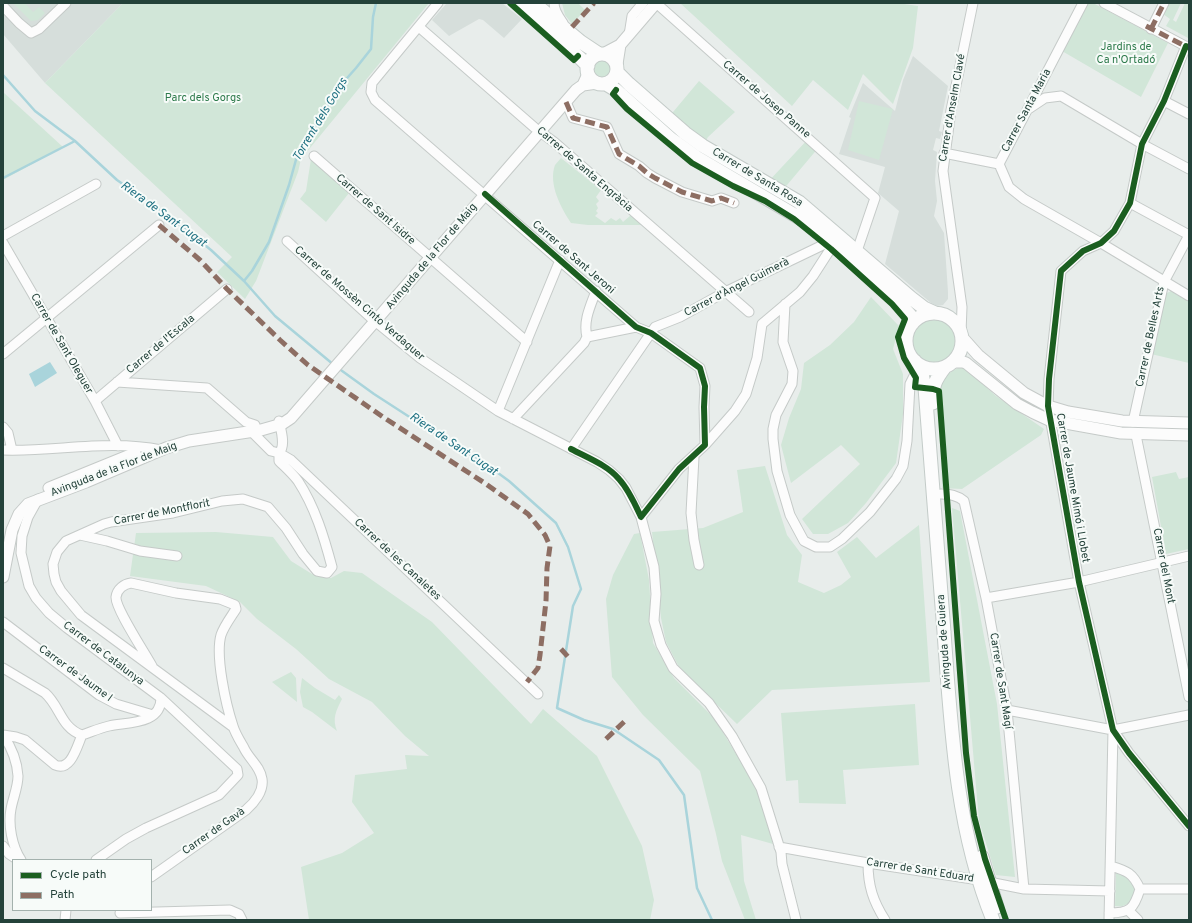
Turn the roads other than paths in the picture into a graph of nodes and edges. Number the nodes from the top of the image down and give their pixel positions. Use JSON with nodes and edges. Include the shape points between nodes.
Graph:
{"nodes":[{"id":1,"x":66,"y":3,"type":"edge"},
{"id":2,"x":438,"y":3,"type":"edge"},
{"id":3,"x":518,"y":3,"type":"edge"},
{"id":4,"x":554,"y":3,"type":"edge"},
{"id":5,"x":643,"y":3,"type":"edge"},
{"id":6,"x":656,"y":3,"type":"edge"},
{"id":7,"x":974,"y":3,"type":"edge"},
{"id":8,"x":1083,"y":3,"type":"edge"},
{"id":9,"x":1104,"y":3,"type":"edge"},
{"id":10,"x":1164,"y":3,"type":"edge"},
{"id":11,"x":3,"y":6,"type":"edge"},
{"id":12,"x":539,"y":8,"type":"edge"},
{"id":13,"x":419,"y":27,"type":"junction"},
{"id":14,"x":1148,"y":27,"type":"junction"},
{"id":15,"x":629,"y":35,"type":"junction"},
{"id":16,"x":574,"y":37,"type":"junction"},
{"id":17,"x":620,"y":45,"type":"junction"},
{"id":18,"x":1187,"y":47,"type":"edge"},
{"id":19,"x":601,"y":54,"type":"junction"},
{"id":20,"x":617,"y":68,"type":"junction"},
{"id":21,"x":593,"y":79,"type":"junction"},
{"id":22,"x":1164,"y":101,"type":"junction"},
{"id":23,"x":566,"y":102,"type":"junction"},
{"id":24,"x":1026,"y":111,"type":"junction"},
{"id":25,"x":1189,"y":114,"type":"edge"},
{"id":26,"x":540,"y":131,"type":"junction"},
{"id":27,"x":1142,"y":144,"type":"junction"},
{"id":28,"x":944,"y":154,"type":"junction"},
{"id":29,"x":314,"y":156,"type":"dead end"},
{"id":30,"x":999,"y":164,"type":"junction"},
{"id":31,"x":1189,"y":169,"type":"edge"},
{"id":32,"x":96,"y":184,"type":"dead end"},
{"id":33,"x":485,"y":194,"type":"junction"},
{"id":34,"x":799,"y":202,"type":"junction"},
{"id":35,"x":1130,"y":202,"type":"junction"},
{"id":36,"x":734,"y":203,"type":"dead end"},
{"id":37,"x":159,"y":225,"type":"dead end"},
{"id":38,"x":1189,"y":235,"type":"edge"},
{"id":39,"x":3,"y":236,"type":"edge"},
{"id":40,"x":287,"y":241,"type":"dead end"},
{"id":41,"x":3,"y":243,"type":"edge"},
{"id":42,"x":1101,"y":243,"type":"junction"},
{"id":43,"x":830,"y":244,"type":"junction"},
{"id":44,"x":860,"y":253,"type":"junction"},
{"id":45,"x":430,"y":259,"type":"junction"},
{"id":46,"x":560,"y":260,"type":"junction"},
{"id":47,"x":1164,"y":282,"type":"junction"},
{"id":48,"x":227,"y":289,"type":"dead end"},
{"id":49,"x":596,"y":291,"type":"junction"},
{"id":50,"x":725,"y":292,"type":"junction"},
{"id":51,"x":1189,"y":296,"type":"edge"},
{"id":52,"x":785,"y":304,"type":"junction"},
{"id":53,"x":749,"y":312,"type":"dead end"},
{"id":54,"x":935,"y":313,"type":"junction"},
{"id":55,"x":46,"y":318,"type":"junction"},
{"id":56,"x":376,"y":322,"type":"junction"},
{"id":57,"x":912,"y":324,"type":"junction"},
{"id":58,"x":636,"y":326,"type":"junction"},
{"id":59,"x":651,"y":333,"type":"junction"},
{"id":60,"x":962,"y":335,"type":"junction"},
{"id":61,"x":587,"y":337,"type":"junction"},
{"id":62,"x":527,"y":342,"type":"junction"},
{"id":63,"x":3,"y":354,"type":"edge"},
{"id":64,"x":949,"y":365,"type":"junction"},
{"id":65,"x":917,"y":366,"type":"junction"},
{"id":66,"x":117,"y":382,"type":"junction"},
{"id":67,"x":95,"y":401,"type":"junction"},
{"id":68,"x":1048,"y":406,"type":"junction"},
{"id":69,"x":498,"y":411,"type":"junction"},
{"id":70,"x":514,"y":419,"type":"junction"},
{"id":71,"x":1049,"y":420,"type":"junction"},
{"id":72,"x":279,"y":422,"type":"junction"},
{"id":73,"x":1133,"y":422,"type":"junction"},
{"id":74,"x":1189,"y":423,"type":"edge"},
{"id":75,"x":3,"y":427,"type":"edge"},
{"id":76,"x":253,"y":428,"type":"junction"},
{"id":77,"x":1136,"y":435,"type":"junction"},
{"id":78,"x":1189,"y":435,"type":"edge"},
{"id":79,"x":706,"y":445,"type":"junction"},
{"id":80,"x":118,"y":446,"type":"junction"},
{"id":81,"x":155,"y":449,"type":"junction"},
{"id":82,"x":7,"y":450,"type":"edge"},
{"id":83,"x":571,"y":450,"type":"junction"},
{"id":84,"x":279,"y":453,"type":"junction"},
{"id":85,"x":694,"y":457,"type":"junction"},
{"id":86,"x":941,"y":494,"type":"junction"},
{"id":87,"x":38,"y":499,"type":"junction"},
{"id":88,"x":641,"y":517,"type":"junction"},
{"id":89,"x":80,"y":535,"type":"junction"},
{"id":90,"x":3,"y":547,"type":"edge"},
{"id":91,"x":177,"y":556,"type":"dead end"},
{"id":92,"x":1189,"y":556,"type":"edge"},
{"id":93,"x":1162,"y":562,"type":"junction"},
{"id":94,"x":700,"y":565,"type":"dead end"},
{"id":95,"x":3,"y":578,"type":"edge"},
{"id":96,"x":1079,"y":582,"type":"junction"},
{"id":97,"x":986,"y":598,"type":"junction"},
{"id":98,"x":3,"y":622,"type":"edge"},
{"id":99,"x":3,"y":668,"type":"edge"},
{"id":100,"x":153,"y":668,"type":"junction"},
{"id":101,"x":538,"y":694,"type":"dead end"},
{"id":102,"x":1189,"y":697,"type":"edge"},
{"id":103,"x":161,"y":698,"type":"junction"},
{"id":104,"x":1006,"y":710,"type":"junction"},
{"id":105,"x":153,"y":714,"type":"junction"},
{"id":106,"x":1189,"y":715,"type":"edge"},
{"id":107,"x":233,"y":727,"type":"junction"},
{"id":108,"x":1113,"y":730,"type":"junction"},
{"id":109,"x":3,"y":736,"type":"edge"},
{"id":110,"x":82,"y":736,"type":"junction"},
{"id":111,"x":250,"y":758,"type":"junction"},
{"id":112,"x":237,"y":769,"type":"junction"},
{"id":113,"x":1189,"y":826,"type":"edge"},
{"id":114,"x":3,"y":846,"type":"edge"},
{"id":115,"x":779,"y":846,"type":"junction"},
{"id":116,"x":16,"y":859,"type":"edge"},
{"id":117,"x":20,"y":859,"type":"edge"},
{"id":118,"x":97,"y":859,"type":"edge"},
{"id":119,"x":868,"y":863,"type":"junction"},
{"id":120,"x":1111,"y":866,"type":"junction"},
{"id":121,"x":152,"y":876,"type":"edge"},
{"id":122,"x":984,"y":882,"type":"junction"},
{"id":123,"x":1024,"y":889,"type":"junction"},
{"id":124,"x":1140,"y":889,"type":"junction"},
{"id":125,"x":1189,"y":889,"type":"edge"},
{"id":126,"x":1110,"y":891,"type":"junction"},
{"id":127,"x":1129,"y":911,"type":"junction"},
{"id":128,"x":119,"y":912,"type":"edge"},
{"id":129,"x":1109,"y":916,"type":"edge"},
{"id":130,"x":129,"y":920,"type":"edge"},
{"id":131,"x":242,"y":920,"type":"edge"},
{"id":132,"x":796,"y":920,"type":"edge"},
{"id":133,"x":885,"y":920,"type":"edge"},
{"id":134,"x":993,"y":920,"type":"edge"},
{"id":135,"x":1002,"y":920,"type":"edge"},
{"id":136,"x":1138,"y":920,"type":"edge"}],
"edges":[{"from":1,"to":11,"type":"street","via":[[39,30],[31,32]]},
{"from":2,"to":13,"type":"street","name":"Carrer de Sant Jeroni"},
{"from":3,"to":12,"type":"main road","name":"Carrer de Santa Rosa"},
{"from":4,"to":16,"type":"street","via":[[558,16]]},
{"from":5,"to":15,"type":"street","via":[[632,16]]},
{"from":6,"to":15,"type":"street"},
{"from":6,"to":44,"type":"street","name":"Carrer de Josep Panne","via":[[875,198]]},
{"from":7,"to":28,"type":"street","name":"Carrer d'Anselm Clavé"},
{"from":8,"to":24,"type":"street","name":"Carrer Santa Maria"},
{"from":9,"to":14,"type":"street"},
{"from":10,"to":14,"type":"street"},
{"from":12,"to":16,"type":"main road","name":"Carrer de Santa Rosa"},
{"from":12,"to":21,"type":"main road","name":"Carrer de Santa Rosa","via":[[580,58]]},
{"from":13,"to":26,"type":"street","name":"Carrer de Santa Engràcia"},
{"from":13,"to":33,"type":"street","name":"Carrer de Sant Jeroni","via":[[372,83],[371,92],[376,100]]},
{"from":14,"to":18,"type":"street"},
{"from":15,"to":17,"type":"street"},
{"from":16,"to":19,"type":"main road","name":"Carrer de Santa Rosa"},
{"from":17,"to":19,"type":"street"},
{"from":17,"to":20,"type":"street"},
{"from":18,"to":22,"type":"street","name":"Carrer de Jaume Mimó i Llobet"},
{"from":19,"to":20,"type":"main road","via":[[612,58]]},
{"from":19,"to":21,"type":"main road","via":[[592,58]]},
{"from":20,"to":21,"type":"main road","via":[[612,81]]},
{"from":20,"to":34,"type":"main road","name":"Carrer de Santa Rosa","via":[[629,84],[685,133]]},
{"from":21,"to":23,"type":"street","name":"Avinguda de la Flor de Maig"},
{"from":21,"to":43,"type":"main road","name":"Carrer de Santa Rosa","via":[[616,90],[671,139],[696,157],[803,220]]},
{"from":22,"to":25,"type":"street"},
{"from":22,"to":27,"type":"street","name":"Carrer de Jaume Mimó i Llobet"},
{"from":23,"to":26,"type":"street","name":"Avinguda de la Flor de Maig"},
{"from":23,"to":36,"type":"street","via":[[573,118],[607,127],[619,154],[655,178],[682,192],[712,201],[722,198]]},
{"from":24,"to":27,"type":"street","via":[[1045,98],[1061,96]]},
{"from":24,"to":30,"type":"street","name":"Carrer Santa Maria"},
{"from":26,"to":33,"type":"street","name":"Avinguda de la Flor de Maig"},
{"from":26,"to":50,"type":"street","name":"Carrer de Santa Engràcia"},
{"from":27,"to":31,"type":"street"},
{"from":27,"to":35,"type":"street","name":"Carrer de Jaume Mimó i Llobet"},
{"from":28,"to":30,"type":"street"},
{"from":28,"to":60,"type":"street","name":"Carrer d'Anselm Clavé","via":[[943,171],[962,307]]},
{"from":29,"to":45,"type":"street","name":"Carrer de Sant Isidre"},
{"from":30,"to":42,"type":"street","name":"Carrer Santa Maria","via":[[1009,187],[1024,199]]},
{"from":32,"to":39,"type":"street"},
{"from":33,"to":45,"type":"street","name":"Avinguda de la Flor de Maig"},
{"from":33,"to":46,"type":"street","name":"Carrer de Sant Jeroni"},
{"from":34,"to":43,"type":"main road","via":[[824,227]]},
{"from":34,"to":44,"type":"main road","name":"Carrer de Santa Rosa"},
{"from":35,"to":38,"type":"street"},
{"from":35,"to":42,"type":"street","name":"Carrer de Jaume Mimó i Llobet","via":[[1114,231]]},
{"from":37,"to":55,"type":"street"},
{"from":38,"to":47,"type":"street","name":"Carrer de Belles Arts"},
{"from":40,"to":56,"type":"street","name":"Carrer de Mossèn Cinto Verdaguer"},
{"from":41,"to":55,"type":"street","name":"Carrer de Sant Oleguer"},
{"from":42,"to":47,"type":"street","name":"Carrer Santa Maria"},
{"from":42,"to":68,"type":"street","name":"Carrer de Jaume Mimó i Llobet","via":[[1083,251],[1061,271]]},
{"from":43,"to":44,"type":"main road","via":[[842,245]]},
{"from":43,"to":50,"type":"street","name":"Carrer d'Àngel Guimerà"},
{"from":43,"to":52,"type":"street","via":[[813,276],[800,292]]},
{"from":43,"to":57,"type":"main road","name":"Carrer de Santa Rosa","via":[[900,304],[910,315]]},
{"from":44,"to":54,"type":"main road","name":"Carrer de Santa Rosa","via":[[924,308]]},
{"from":45,"to":56,"type":"street","name":"Avinguda de la Flor de Maig"},
{"from":45,"to":62,"type":"street","name":"Carrer de Sant Isidre"},
{"from":46,"to":49,"type":"street","name":"Carrer de Sant Jeroni"},
{"from":46,"to":62,"type":"street"},
{"from":47,"to":51,"type":"street","name":"Carrer Santa Maria"},
{"from":47,"to":73,"type":"street","name":"Carrer de Belles Arts"},
{"from":48,"to":66,"type":"street","name":"Carrer de l'Escala"},
{"from":49,"to":58,"type":"street","name":"Carrer de Sant Jeroni"},
{"from":49,"to":61,"type":"street","via":[[585,322]]},
{"from":50,"to":53,"type":"street","name":"Carrer de Santa Engràcia"},
{"from":50,"to":59,"type":"street","name":"Carrer d'Àngel Guimerà","via":[[680,317],[655,327]]},
{"from":52,"to":65,"type":"street","via":[[783,342],[793,371],[792,384],[776,415],[773,445],[777,471],[790,515],[804,541],[816,547],[830,546],[842,539],[870,512],[896,479],[903,466],[910,384]]},
{"from":52,"to":79,"type":"street","via":[[762,324],[757,358],[746,394]]},
{"from":54,"to":57,"type":"main road","via":[[921,316]]},
{"from":54,"to":60,"type":"main road","via":[[948,317]]},
{"from":55,"to":63,"type":"street"},
{"from":55,"to":67,"type":"street","name":"Carrer de Sant Oleguer"},
{"from":56,"to":69,"type":"street","name":"Carrer de Mossèn Cinto Verdaguer","via":[[420,358]]},
{"from":56,"to":72,"type":"street","name":"Avinguda de la Flor de Maig","via":[[297,411]]},
{"from":57,"to":65,"type":"main road","via":[[907,336],[907,345]]},
{"from":58,"to":59,"type":"street","name":"Carrer de Sant Jeroni"},
{"from":58,"to":61,"type":"street"},
{"from":59,"to":79,"type":"street","name":"Carrer de Sant Jeroni","via":[[700,368],[705,386]]},
{"from":59,"to":83,"type":"street"},
{"from":60,"to":64,"type":"main road","via":[[961,351]]},
{"from":60,"to":68,"type":"street","via":[[978,355],[1024,394]]},
{"from":61,"to":70,"type":"street"},
{"from":62,"to":69,"type":"street"},
{"from":64,"to":65,"type":"main road","via":[[936,370]]},
{"from":64,"to":71,"type":"street","via":[[963,362],[1009,398]]},
{"from":64,"to":86,"type":"main road","name":"Avinguda de Guiera","via":[[935,383],[933,393]]},
{"from":65,"to":122,"type":"main road","name":"Avinguda de Guiera","via":[[925,388],[955,764],[968,836]]},
{"from":66,"to":67,"type":"street","name":"Carrer de l'Escala"},
{"from":66,"to":76,"type":"street","via":[[207,388]]},
{"from":67,"to":80,"type":"street","name":"Carrer de Sant Oleguer"},
{"from":68,"to":71,"type":"street","name":"Carrer de Jaume Mimó i Llobet"},
{"from":68,"to":73,"type":"street","via":[[1068,412]]},
{"from":69,"to":70,"type":"street","name":"Carrer de Mossèn Cinto Verdaguer"},
{"from":70,"to":83,"type":"street","name":"Carrer de Mossèn Cinto Verdaguer"},
{"from":71,"to":77,"type":"street"},
{"from":71,"to":96,"type":"street","name":"Carrer de Jaume Mimó i Llobet"},
{"from":72,"to":76,"type":"street","name":"Avinguda de la Flor de Maig"},
{"from":72,"to":84,"type":"street","via":[[282,446]]},
{"from":73,"to":74,"type":"street"},
{"from":75,"to":82,"type":"street","via":[[8,433]]},
{"from":76,"to":81,"type":"street","name":"Avinguda de la Flor de Maig"},
{"from":76,"to":84,"type":"street","via":[[271,451]]},
{"from":77,"to":78,"type":"street"},
{"from":77,"to":93,"type":"street","name":"Carrer del Mont"},
{"from":79,"to":85,"type":"street"},
{"from":80,"to":81,"type":"street"},
{"from":80,"to":82,"type":"street"},
{"from":81,"to":87,"type":"street","name":"Avinguda de la Flor de Maig","via":[[86,482]]},
{"from":81,"to":90,"type":"street","name":"Avinguda de la Flor de Maig","via":[[36,493],[20,504],[13,515],[6,530]]},
{"from":83,"to":88,"type":"street","name":"Carrer de Mossèn Cinto Verdaguer","via":[[597,462],[619,479]]},
{"from":84,"to":89,"type":"street","name":"Carrer de Montflorit","via":[[279,461],[297,480],[312,505],[325,537],[332,566],[327,573],[317,571],[268,507],[243,499],[111,522]]},
{"from":84,"to":101,"type":"street","name":"Carrer de les Canaletes","via":[[291,460]]},
{"from":85,"to":88,"type":"street","via":[[679,469]]},
{"from":85,"to":94,"type":"street","via":[[691,513]]},
{"from":86,"to":97,"type":"street","name":"Carrer de Sant Magí","via":[[953,495],[964,501]]},
{"from":86,"to":122,"type":"main road","name":"Avinguda de Guiera","via":[[962,763]]},
{"from":87,"to":95,"type":"street","name":"Avinguda de la Flor de Maig","via":[[28,504],[19,514],[12,530]]},
{"from":87,"to":103,"type":"street","name":"Carrer de Catalunya","via":[[28,517],[22,536],[21,553],[28,586],[49,613]]},
{"from":88,"to":115,"type":"street","name":"Carrer de Mossèn Cinto Verdaguer","via":[[654,568],[654,621],[661,645],[673,668],[709,703],[732,736],[761,788]]},
{"from":89,"to":91,"type":"street","via":[[140,551]]},
{"from":89,"to":100,"type":"street","name":"Carrer de Montflorit","via":[[66,541],[57,552],[53,564],[56,582],[81,615]]},
{"from":92,"to":93,"type":"street"},
{"from":93,"to":96,"type":"street"},
{"from":93,"to":102,"type":"street","name":"Carrer del Mont"},
{"from":96,"to":97,"type":"street"},
{"from":96,"to":108,"type":"street","name":"Carrer de Jaume Mimó i Llobet"},
{"from":97,"to":104,"type":"street","name":"Carrer de Sant Magí"},
{"from":98,"to":105,"type":"street","name":"Carrer de Jaume I","via":[[100,695],[116,704]]},
{"from":99,"to":110,"type":"street","via":[[48,695],[69,728]]},
{"from":100,"to":107,"type":"street","name":"Carrer de Montflorit"},
{"from":100,"to":107,"type":"street","via":[[116,598],[125,584],[220,599],[235,605],[236,609],[221,635],[219,649]]},
{"from":103,"to":105,"type":"street","via":[[159,708]]},
{"from":103,"to":112,"type":"street","name":"Carrer de Catalunya"},
{"from":104,"to":108,"type":"street"},
{"from":104,"to":123,"type":"street","name":"Carrer de Sant Magí"},
{"from":105,"to":110,"type":"street","via":[[139,722],[108,726]]},
{"from":106,"to":108,"type":"street"},
{"from":107,"to":111,"type":"street"},
{"from":108,"to":113,"type":"street","name":"Carrer de Jaume Mimó i Llobet"},
{"from":108,"to":120,"type":"street"},
{"from":109,"to":110,"type":"street","via":[[25,740],[55,765],[62,766],[68,763]]},
{"from":109,"to":117,"type":"street","via":[[13,751],[17,768],[18,779],[10,811],[10,828],[13,844]]},
{"from":111,"to":112,"type":"street"},
{"from":111,"to":121,"type":"street","name":"Carrer de Gavà","via":[[259,769],[263,781],[259,794],[252,804]]},
{"from":112,"to":118,"type":"street","via":[[238,775],[219,795],[146,828]]},
{"from":114,"to":116,"type":"street"},
{"from":115,"to":119,"type":"street","name":"Carrer de Sant Eduard"},
{"from":115,"to":132,"type":"street","name":"Carrer de Mossèn Cinto Verdaguer"},
{"from":119,"to":122,"type":"street","name":"Carrer de Sant Eduard"},
{"from":119,"to":133,"type":"street","via":[[868,878],[875,905]]},
{"from":120,"to":124,"type":"street","via":[[1125,870],[1135,878]]},
{"from":120,"to":126,"type":"street"},
{"from":122,"to":123,"type":"street","name":"Carrer de Sant Eduard"},
{"from":122,"to":134,"type":"main road","name":"Avinguda de Guiera"},
{"from":122,"to":135,"type":"main road","name":"Avinguda de Guiera"},
{"from":123,"to":126,"type":"street","name":"Carrer de Sant Eduard"},
{"from":124,"to":125,"type":"street"},
{"from":124,"to":127,"type":"street","via":[[1136,902]]},
{"from":126,"to":129,"type":"street"},
{"from":127,"to":129,"type":"street"},
{"from":127,"to":136,"type":"street"},
{"from":128,"to":130,"type":"street"},
{"from":128,"to":131,"type":"street","via":[[230,910],[239,914]]}]}
